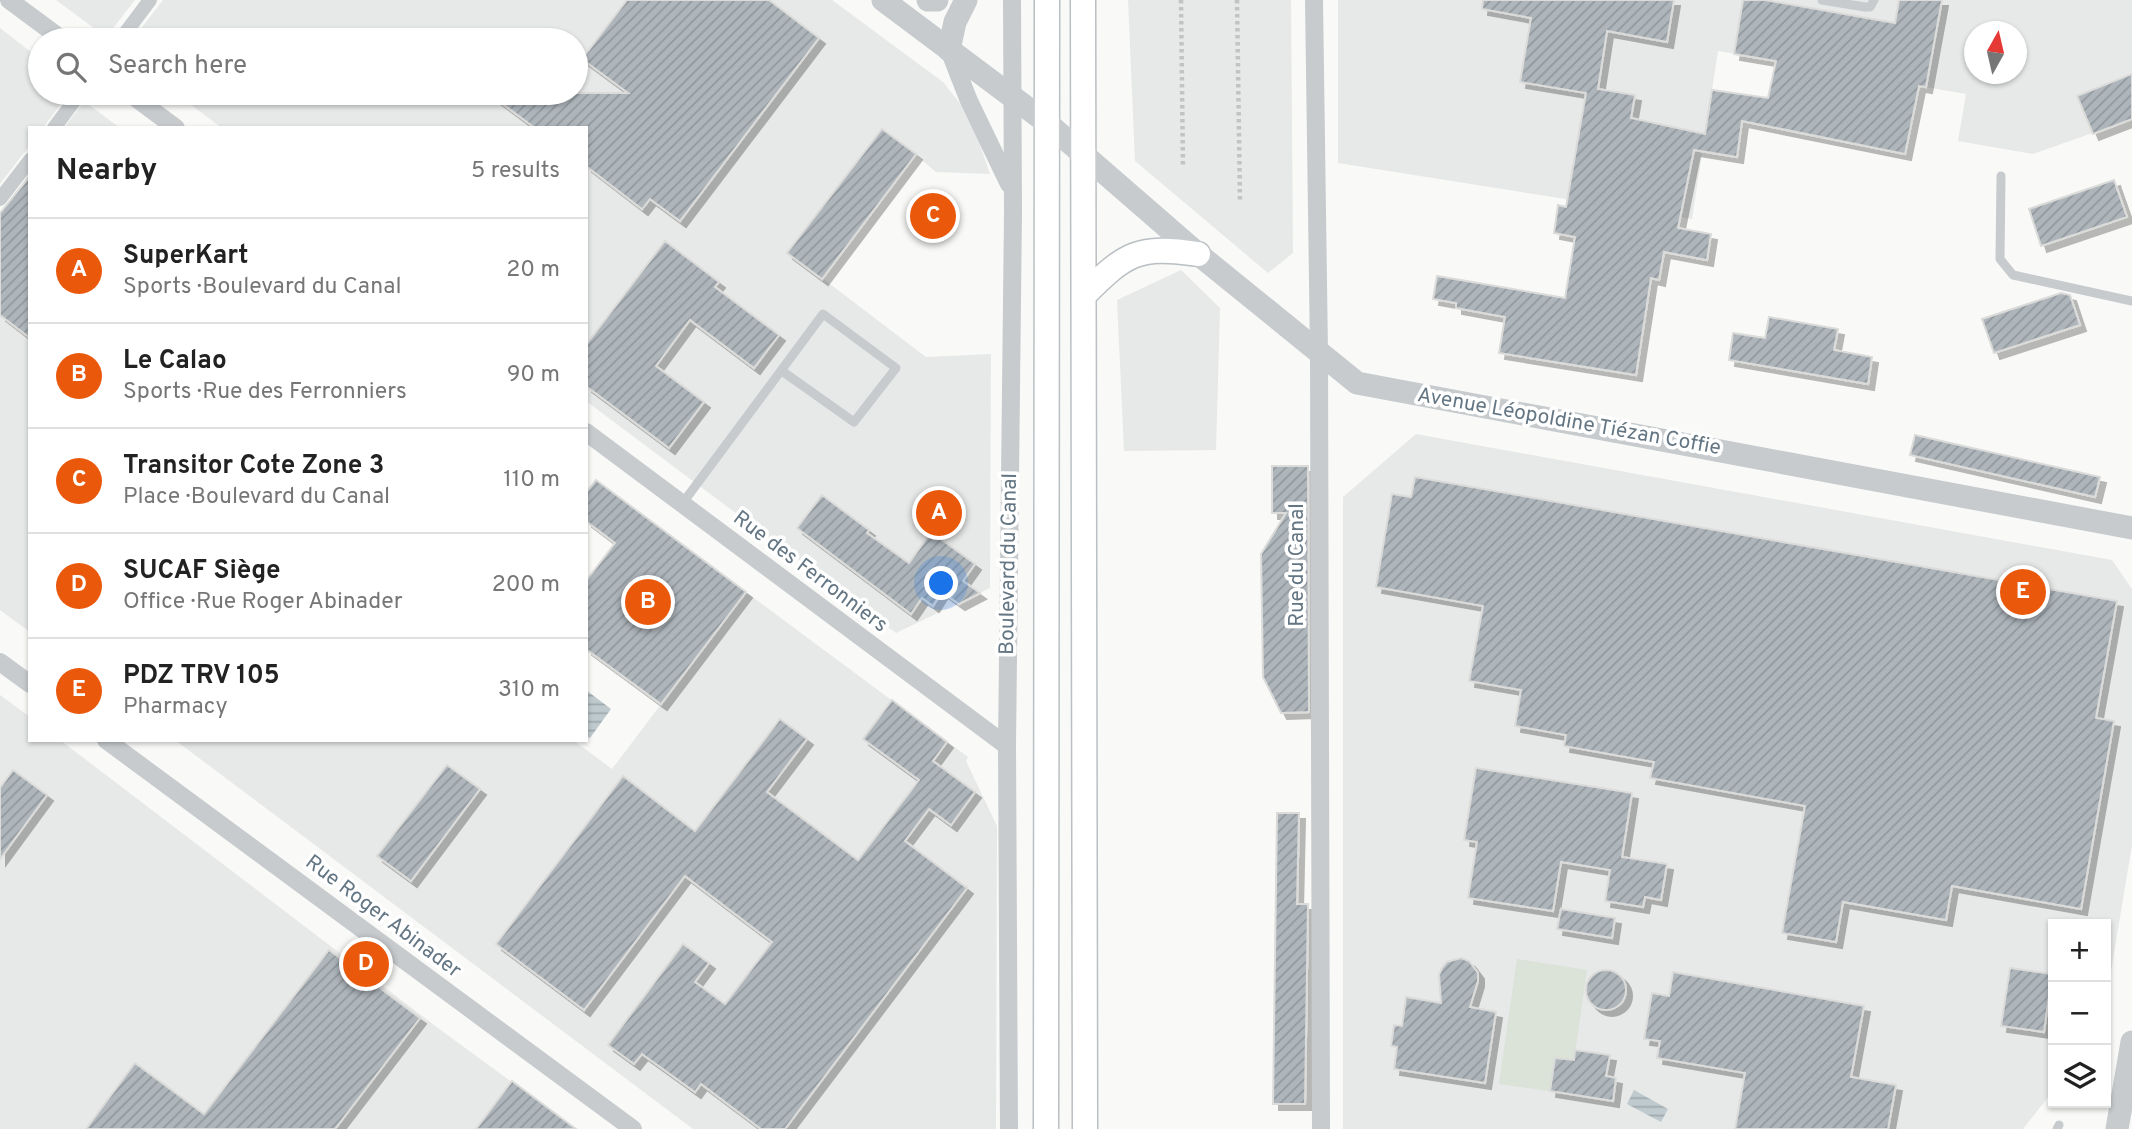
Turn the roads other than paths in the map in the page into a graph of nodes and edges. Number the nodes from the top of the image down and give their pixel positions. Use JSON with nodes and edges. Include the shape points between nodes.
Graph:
{"nodes":[{"id":1,"x":9,"y":0,"type":"edge"},
{"id":2,"x":150,"y":0,"type":"edge"},
{"id":3,"x":883,"y":0,"type":"edge"},
{"id":4,"x":928,"y":0,"type":"edge"},
{"id":5,"x":937,"y":0,"type":"edge"},
{"id":6,"x":966,"y":0,"type":"edge"},
{"id":7,"x":1012,"y":0,"type":"edge"},
{"id":8,"x":1048,"y":0,"type":"edge"},
{"id":9,"x":1083,"y":0,"type":"edge"},
{"id":10,"x":1314,"y":0,"type":"edge"},
{"id":11,"x":1822,"y":0,"type":"edge"},
{"id":12,"x":1874,"y":0,"type":"edge"},
{"id":13,"x":47,"y":28,"type":"edge"},
{"id":14,"x":129,"y":28,"type":"edge"},
{"id":15,"x":949,"y":50,"type":"junction"},
{"id":16,"x":1012,"y":97,"type":"junction"},
{"id":17,"x":71,"y":105,"type":"edge"},
{"id":18,"x":145,"y":105,"type":"edge"},
{"id":19,"x":1046,"y":122,"type":"junction"},
{"id":20,"x":55,"y":126,"type":"edge"},
{"id":21,"x":173,"y":126,"type":"edge"},
{"id":22,"x":1084,"y":154,"type":"junction"},
{"id":23,"x":28,"y":163,"type":"edge"},
{"id":24,"x":2001,"y":176,"type":"dead end"},
{"id":25,"x":1013,"y":194,"type":"junction"},
{"id":26,"x":0,"y":199,"type":"edge"},
{"id":27,"x":1198,"y":254,"type":"junction"},
{"id":28,"x":1084,"y":295,"type":"junction"},
{"id":29,"x":2132,"y":301,"type":"edge"},
{"id":30,"x":1319,"y":352,"type":"junction"},
{"id":31,"x":782,"y":371,"type":"junction"},
{"id":32,"x":588,"y":434,"type":"edge"},
{"id":33,"x":682,"y":504,"type":"junction"},
{"id":34,"x":2132,"y":528,"type":"edge"},
{"id":35,"x":0,"y":662,"type":"edge"},
{"id":36,"x":28,"y":683,"type":"edge"},
{"id":37,"x":109,"y":742,"type":"edge"},
{"id":38,"x":1007,"y":747,"type":"junction"},
{"id":39,"x":2132,"y":1042,"type":"edge"},
{"id":40,"x":633,"y":1129,"type":"edge"},
{"id":41,"x":1009,"y":1129,"type":"edge"},
{"id":42,"x":1045,"y":1129,"type":"edge"},
{"id":43,"x":1085,"y":1129,"type":"edge"},
{"id":44,"x":1321,"y":1129,"type":"edge"},
{"id":45,"x":2117,"y":1129,"type":"edge"}],
"edges":[{"from":1,"to":13,"type":"street"},
{"from":2,"to":14,"type":"street"},
{"from":3,"to":15,"type":"street","name":"Avenue Léopoldine Tiézan Coffie"},
{"from":4,"to":5,"type":"street"},
{"from":6,"to":15,"type":"street","via":[[954,22]]},
{"from":7,"to":16,"type":"street","name":"Boulevard du Canal"},
{"from":8,"to":19,"type":"main road","name":"Boulevard du Canal"},
{"from":9,"to":22,"type":"main road"},
{"from":10,"to":30,"type":"street","name":"Rue du Canal"},
{"from":11,"to":12,"type":"lane","via":[[1870,7]]},
{"from":15,"to":16,"type":"street","name":"Avenue Léopoldine Tiézan Coffie"},
{"from":15,"to":25,"type":"street"},
{"from":16,"to":19,"type":"street","name":"Avenue Léopoldine Tiézan Coffie"},
{"from":16,"to":25,"type":"street","name":"Boulevard du Canal"},
{"from":17,"to":20,"type":"street"},
{"from":18,"to":21,"type":"street"},
{"from":19,"to":22,"type":"street","name":"Avenue Léopoldine Tiézan Coffie"},
{"from":19,"to":42,"type":"main road","name":"Boulevard du Canal"},
{"from":22,"to":27,"type":"street","name":"Avenue Léopoldine Tiézan Coffie"},
{"from":22,"to":28,"type":"main road"},
{"from":23,"to":26,"type":"street"},
{"from":24,"to":29,"type":"lane","via":[[2000,259],[2013,275]]},
{"from":25,"to":38,"type":"street","name":"Boulevard du Canal"},
{"from":27,"to":28,"type":"main road","via":[[1162,249],[1136,254],[1111,267]]},
{"from":27,"to":30,"type":"street","name":"Avenue Léopoldine Tiézan Coffie"},
{"from":28,"to":43,"type":"main road"},
{"from":30,"to":34,"type":"street","name":"Avenue Léopoldine Tiézan Coffie","via":[[1357,383]]},
{"from":30,"to":44,"type":"street","name":"Rue du Canal"},
{"from":31,"to":31,"type":"lane","via":[[854,422],[896,368],[823,314]]},
{"from":31,"to":33,"type":"lane"},
{"from":32,"to":33,"type":"street","name":"Rue des Ferronniers"},
{"from":33,"to":38,"type":"street","name":"Rue des Ferronniers"},
{"from":35,"to":36,"type":"street"},
{"from":37,"to":40,"type":"street","name":"Rue Roger Abinader"},
{"from":38,"to":41,"type":"street","name":"Boulevard du Canal"},
{"from":39,"to":45,"type":"street"}]}
